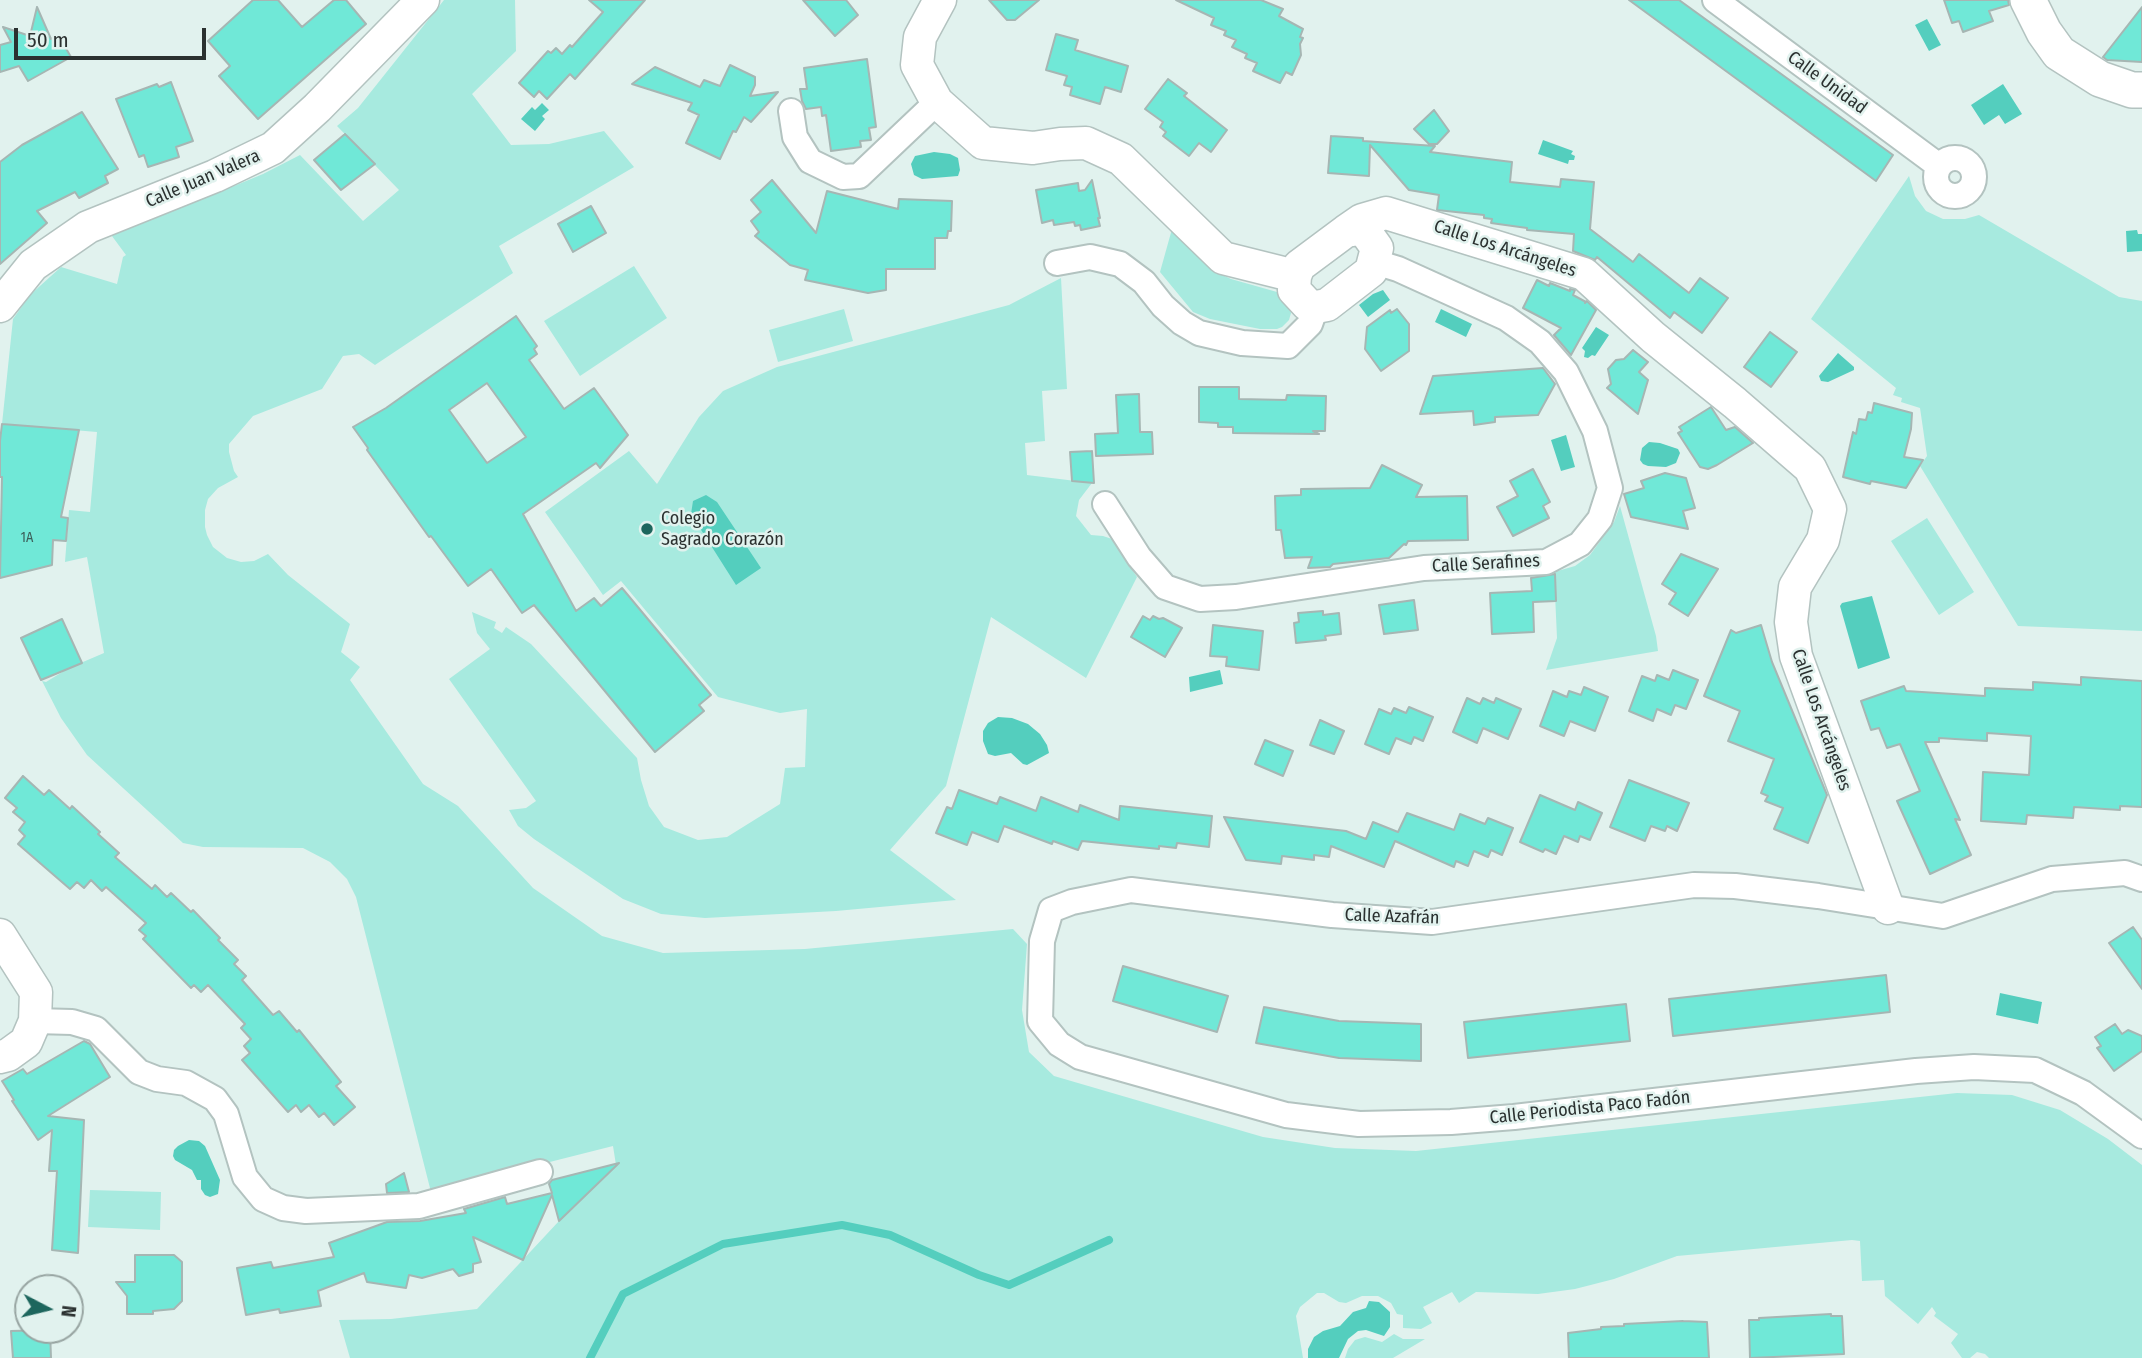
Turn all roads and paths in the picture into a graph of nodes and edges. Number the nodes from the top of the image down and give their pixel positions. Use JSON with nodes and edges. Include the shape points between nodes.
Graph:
{"nodes":[{"id":1,"x":423,"y":0,"type":"edge"},
{"id":2,"x":940,"y":0,"type":"edge"},
{"id":3,"x":1715,"y":0,"type":"edge"},
{"id":4,"x":2028,"y":0,"type":"edge"},
{"id":5,"x":2142,"y":90,"type":"edge"},
{"id":6,"x":937,"y":102,"type":"junction"},
{"id":7,"x":791,"y":111,"type":"dead end"},
{"id":8,"x":1939,"y":166,"type":"dead end"},
{"id":9,"x":1405,"y":217,"type":"junction"},
{"id":10,"x":1346,"y":231,"type":"junction"},
{"id":11,"x":1376,"y":255,"type":"junction"},
{"id":12,"x":1057,"y":263,"type":"dead end"},
{"id":13,"x":1295,"y":276,"type":"junction"},
{"id":14,"x":0,"y":306,"type":"edge"},
{"id":15,"x":1316,"y":307,"type":"junction"},
{"id":16,"x":1105,"y":504,"type":"dead end"},
{"id":17,"x":2142,"y":878,"type":"edge"},
{"id":18,"x":1888,"y":908,"type":"junction"},
{"id":19,"x":0,"y":935,"type":"edge"},
{"id":20,"x":35,"y":1021,"type":"junction"},
{"id":21,"x":1040,"y":1021,"type":"joint"},
{"id":22,"x":0,"y":1057,"type":"edge"},
{"id":23,"x":2142,"y":1136,"type":"edge"},
{"id":24,"x":540,"y":1172,"type":"dead end"}],
"edges":[{"from":1,"to":14,"type":"street","name":"Calle Juan Valera","via":[[273,148],[88,227],[33,265]]},
{"from":2,"to":6,"type":"street","via":[[920,37],[917,65]]},
{"from":3,"to":8,"type":"street","name":"Calle Unidad"},
{"from":4,"to":5,"type":"main road","via":[[2059,54],[2100,79]]},
{"from":6,"to":7,"type":"street","via":[[859,176],[843,177],[810,161],[795,137]]},
{"from":6,"to":13,"type":"street","via":[[984,144],[1033,148],[1086,143],[1121,159],[1223,258]]},
{"from":9,"to":10,"type":"street","name":"Calle Los Arcángeles","via":[[1386,213]]},
{"from":9,"to":11,"type":"street","via":[[1384,232]]},
{"from":9,"to":18,"type":"street","name":"Calle Los Arcángeles","via":[[1584,274],[1810,468],[1830,509],[1822,540],[1795,587],[1791,622],[1796,656]]},
{"from":10,"to":11,"type":"street","via":[[1367,233]]},
{"from":10,"to":13,"type":"street","name":"Calle Los Arcángeles","via":[[1299,266]]},
{"from":11,"to":15,"type":"street","via":[[1371,271],[1327,305]]},
{"from":11,"to":16,"type":"street","name":"Calle Serafines","via":[[1506,318],[1539,342],[1566,372],[1595,431],[1610,488],[1600,519],[1580,544],[1546,562],[1424,568],[1200,600],[1165,587]]},
{"from":12,"to":15,"type":"street","via":[[1090,257],[1120,264],[1144,282],[1182,323],[1199,333],[1242,344],[1288,346],[1310,324]]},
{"from":13,"to":15,"type":"street","via":[[1294,290]]},
{"from":17,"to":18,"type":"street","via":[[2125,873],[2052,879],[1943,916]]},
{"from":18,"to":21,"type":"street","name":"Calle Azafrán","via":[[1735,886],[1694,885],[1432,922],[1332,915],[1130,890],[1051,910],[1042,941]]},
{"from":19,"to":20,"type":"street","via":[[36,992]]},
{"from":20,"to":22,"type":"street","via":[[26,1042]]},
{"from":20,"to":24,"type":"street","via":[[72,1022],[96,1029],[139,1072],[186,1083],[215,1099],[226,1114],[244,1177],[263,1199],[283,1208],[419,1206]]},
{"from":21,"to":23,"type":"street","name":"Calle Periodista Paco Fadón","via":[[1059,1044],[1080,1056],[1286,1115],[1359,1124],[1514,1117],[1974,1067],[2035,1070],[2083,1093]]}]}
